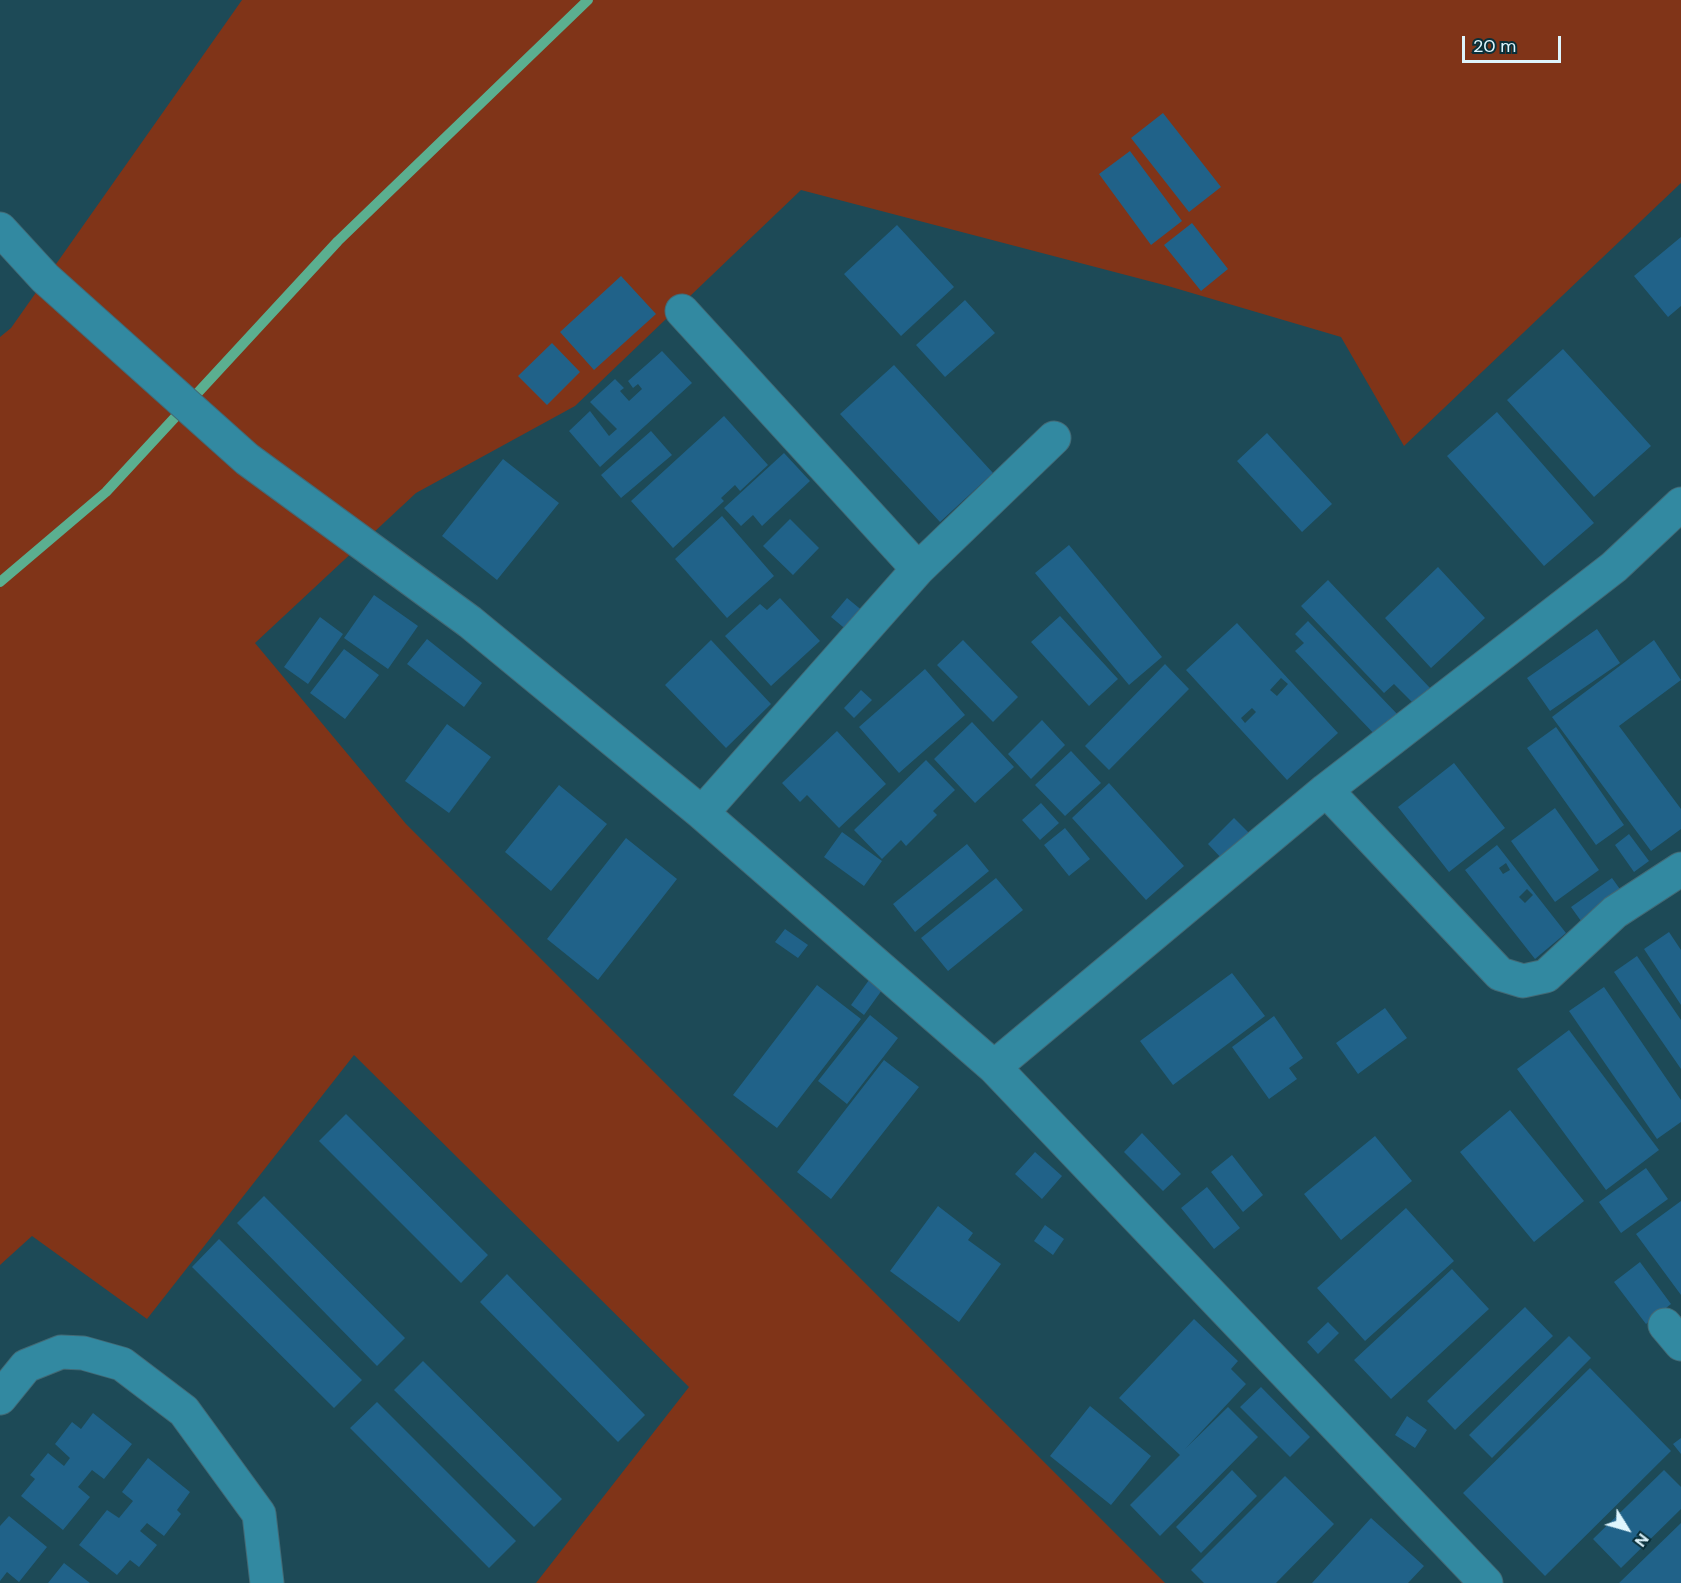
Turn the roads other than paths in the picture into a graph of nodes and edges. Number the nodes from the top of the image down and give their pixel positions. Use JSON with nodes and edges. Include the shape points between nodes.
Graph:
{"nodes":[{"id":1,"x":0,"y":229,"type":"edge"},
{"id":2,"x":682,"y":311,"type":"dead end"},
{"id":3,"x":1054,"y":438,"type":"dead end"},
{"id":4,"x":1681,"y":504,"type":"edge"},
{"id":5,"x":918,"y":569,"type":"junction"},
{"id":6,"x":1326,"y":790,"type":"junction"},
{"id":7,"x":702,"y":813,"type":"junction"},
{"id":8,"x":1681,"y":869,"type":"edge"},
{"id":9,"x":994,"y":1067,"type":"junction"},
{"id":10,"x":0,"y":1398,"type":"edge"},
{"id":11,"x":267,"y":1583,"type":"edge"},
{"id":12,"x":1486,"y":1583,"type":"edge"}],
"edges":[{"from":1,"to":7,"type":"street","via":[[45,278],[247,459],[470,622]]},
{"from":2,"to":5,"type":"street"},
{"from":3,"to":5,"type":"street"},
{"from":4,"to":6,"type":"street","via":[[1614,567]]},
{"from":5,"to":7,"type":"street"},
{"from":6,"to":8,"type":"street","via":[[1500,974],[1523,981],[1546,976],[1615,912]]},
{"from":6,"to":9,"type":"street"},
{"from":7,"to":9,"type":"street"},
{"from":9,"to":12,"type":"street"},
{"from":10,"to":11,"type":"street","via":[[26,1366],[61,1352],[83,1353],[122,1364],[184,1411],[259,1514]]}]}
